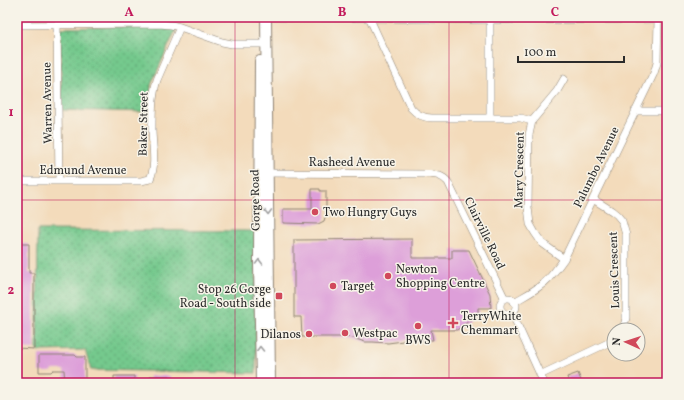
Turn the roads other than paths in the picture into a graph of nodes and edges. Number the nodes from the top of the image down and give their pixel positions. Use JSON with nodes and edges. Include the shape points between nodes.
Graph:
{"nodes":[{"id":1,"x":263,"y":17,"type":"edge"},
{"id":2,"x":369,"y":17,"type":"edge"},
{"id":3,"x":490,"y":20,"type":"junction"},
{"id":4,"x":658,"y":20,"type":"junction"},
{"id":5,"x":667,"y":20,"type":"edge"},
{"id":6,"x":121,"y":21,"type":"edge"},
{"id":7,"x":17,"y":25,"type":"edge"},
{"id":8,"x":57,"y":25,"type":"junction"},
{"id":9,"x":180,"y":27,"type":"junction"},
{"id":10,"x":263,"y":44,"type":"junction"},
{"id":11,"x":564,"y":79,"type":"dead end"},
{"id":12,"x":635,"y":111,"type":"junction"},
{"id":13,"x":667,"y":111,"type":"edge"},
{"id":14,"x":490,"y":118,"type":"junction"},
{"id":15,"x":532,"y":121,"type":"junction"},
{"id":16,"x":264,"y":173,"type":"junction"},
{"id":17,"x":444,"y":177,"type":"joint"},
{"id":18,"x":150,"y":179,"type":"joint"},
{"id":19,"x":17,"y":181,"type":"edge"},
{"id":20,"x":59,"y":181,"type":"junction"},
{"id":21,"x":593,"y":199,"type":"junction"},
{"id":22,"x":564,"y":259,"type":"junction"},
{"id":23,"x":505,"y":299,"type":"junction"},
{"id":24,"x":514,"y":302,"type":"junction"},
{"id":25,"x":512,"y":313,"type":"junction"},
{"id":26,"x":260,"y":316,"type":"junction"},
{"id":27,"x":625,"y":322,"type":"edge"},
{"id":28,"x":270,"y":323,"type":"junction"},
{"id":29,"x":606,"y":344,"type":"edge"},
{"id":30,"x":540,"y":375,"type":"junction"},
{"id":31,"x":268,"y":381,"type":"edge"},
{"id":32,"x":261,"y":383,"type":"edge"},
{"id":33,"x":544,"y":383,"type":"edge"}],
"edges":[{"from":1,"to":2,"type":"street"},
{"from":1,"to":10,"type":"main road","name":"Gorge Road"},
{"from":2,"to":3,"type":"street"},
{"from":2,"to":14,"type":"street","via":[[414,112],[425,118]]},
{"from":3,"to":4,"type":"street"},
{"from":3,"to":14,"type":"street"},
{"from":4,"to":5,"type":"street"},
{"from":4,"to":12,"type":"street","name":"Palumbo Avenue","via":[[657,63]]},
{"from":6,"to":8,"type":"street"},
{"from":6,"to":9,"type":"street","via":[[171,24]]},
{"from":7,"to":8,"type":"street"},
{"from":8,"to":20,"type":"street","name":"Warren Avenue"},
{"from":9,"to":10,"type":"street","via":[[222,42]]},
{"from":9,"to":18,"type":"street","name":"Baker Street","via":[[154,88],[153,172]]},
{"from":10,"to":16,"type":"main road","name":"Gorge Road"},
{"from":11,"to":15,"type":"street","name":"Mary Crescent"},
{"from":12,"to":13,"type":"street"},
{"from":12,"to":21,"type":"street","name":"Palumbo Avenue"},
{"from":14,"to":15,"type":"street","via":[[521,118]]},
{"from":15,"to":22,"type":"street","name":"Mary Crescent","via":[[528,135],[530,224],[542,243]]},
{"from":16,"to":17,"type":"street","name":"Rasheed Avenue","via":[[425,174]]},
{"from":26,"to":16,"type":"main road","name":"Gorge Road","one_way":true},
{"from":16,"to":28,"type":"main road","name":"Gorge Road","one_way":true},
{"from":17,"to":23,"type":"street","name":"Clairville Road"},
{"from":18,"to":20,"type":"street","name":"Edmund Avenue"},
{"from":19,"to":20,"type":"street","name":"Edmund Avenue"},
{"from":21,"to":22,"type":"street","name":"Palumbo Avenue"},
{"from":21,"to":27,"type":"street","name":"Louis Crescent","via":[[617,215],[622,221],[626,235]]},
{"from":22,"to":24,"type":"street","name":"Palumbo Avenue","via":[[548,280]]},
{"from":23,"to":24,"type":"street"},
{"from":23,"to":25,"type":"street","via":[[501,309],[505,313]]},
{"from":24,"to":25,"type":"street","via":[[516,307]]},
{"from":25,"to":30,"type":"street"},
{"from":26,"to":28,"type":"main road"},
{"from":32,"to":26,"type":"main road","name":"Gorge Road","one_way":true},
{"from":28,"to":31,"type":"main road","name":"Gorge Road"},
{"from":29,"to":30,"type":"street"},
{"from":30,"to":33,"type":"street"}]}
